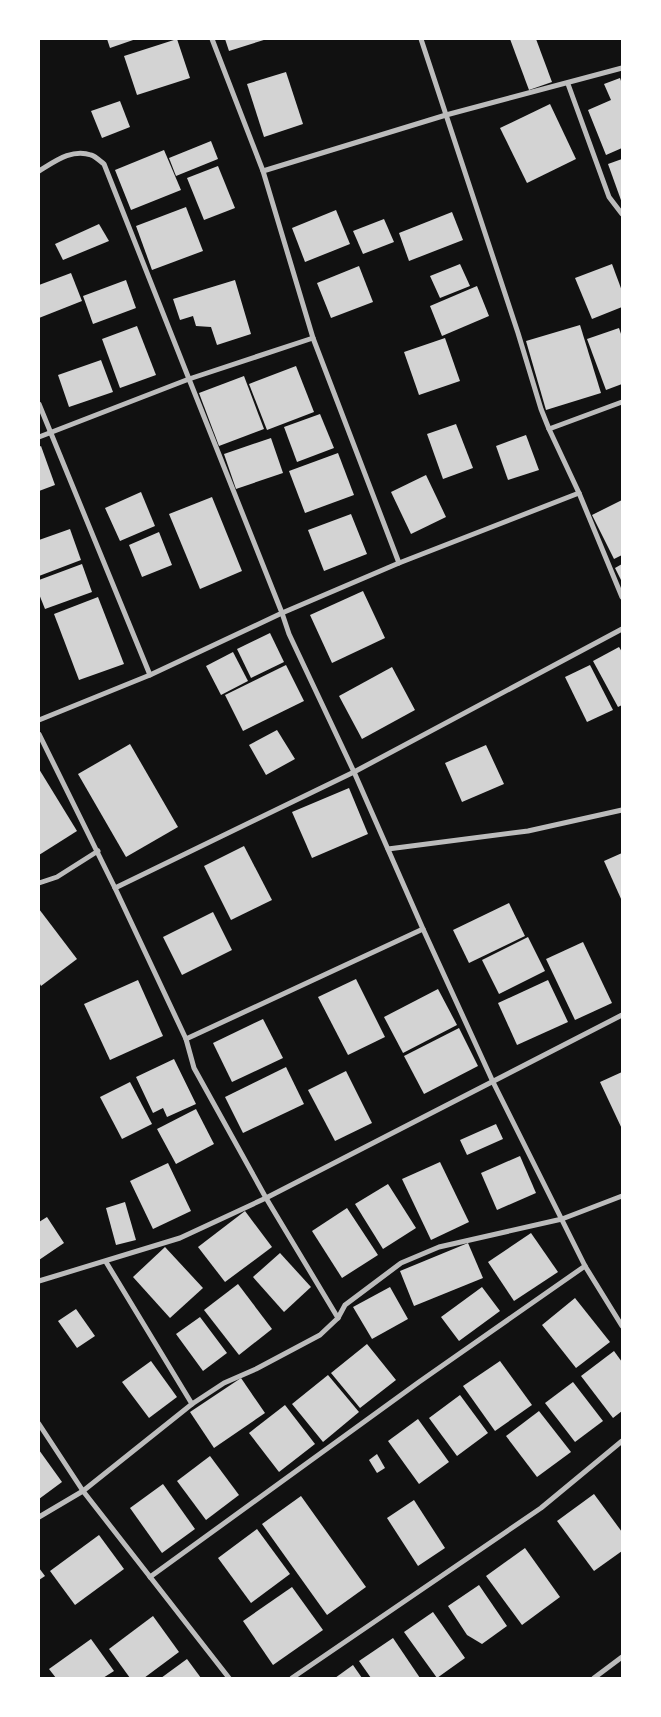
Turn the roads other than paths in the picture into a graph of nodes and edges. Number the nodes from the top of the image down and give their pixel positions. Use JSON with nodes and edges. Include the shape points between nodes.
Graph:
{"nodes":[{"id":1,"x":212,"y":39,"type":"edge"},
{"id":2,"x":421,"y":39,"type":"edge"},
{"id":3,"x":622,"y":68,"type":"edge"},
{"id":4,"x":568,"y":84,"type":"junction"},
{"id":5,"x":446,"y":114,"type":"junction"},
{"id":6,"x":39,"y":170,"type":"edge"},
{"id":7,"x":262,"y":171,"type":"junction"},
{"id":8,"x":622,"y":214,"type":"edge"},
{"id":9,"x":313,"y":338,"type":"junction"},
{"id":10,"x":189,"y":379,"type":"junction"},
{"id":11,"x":622,"y":402,"type":"edge"},
{"id":12,"x":39,"y":404,"type":"edge"},
{"id":13,"x":548,"y":430,"type":"junction"},
{"id":14,"x":49,"y":432,"type":"junction"},
{"id":15,"x":39,"y":437,"type":"edge"},
{"id":16,"x":579,"y":493,"type":"junction"},
{"id":17,"x":398,"y":563,"type":"junction"},
{"id":18,"x":622,"y":597,"type":"edge"},
{"id":19,"x":282,"y":613,"type":"junction"},
{"id":20,"x":622,"y":629,"type":"edge"},
{"id":21,"x":150,"y":675,"type":"junction"},
{"id":22,"x":39,"y":720,"type":"edge"},
{"id":23,"x":39,"y":734,"type":"edge"},
{"id":24,"x":354,"y":772,"type":"junction"},
{"id":25,"x":622,"y":810,"type":"edge"},
{"id":26,"x":388,"y":849,"type":"junction"},
{"id":27,"x":98,"y":850,"type":"junction"},
{"id":28,"x":39,"y":882,"type":"edge"},
{"id":29,"x":115,"y":888,"type":"junction"},
{"id":30,"x":423,"y":929,"type":"junction"},
{"id":31,"x":622,"y":1015,"type":"edge"},
{"id":32,"x":186,"y":1039,"type":"junction"},
{"id":33,"x":494,"y":1082,"type":"junction"},
{"id":34,"x":622,"y":1196,"type":"edge"},
{"id":35,"x":266,"y":1198,"type":"junction"},
{"id":36,"x":562,"y":1218,"type":"junction"},
{"id":37,"x":106,"y":1262,"type":"junction"},
{"id":38,"x":585,"y":1266,"type":"junction"},
{"id":39,"x":39,"y":1281,"type":"edge"},
{"id":40,"x":338,"y":1318,"type":"junction"},
{"id":41,"x":622,"y":1326,"type":"edge"},
{"id":42,"x":192,"y":1404,"type":"junction"},
{"id":43,"x":39,"y":1424,"type":"edge"},
{"id":44,"x":622,"y":1441,"type":"edge"},
{"id":45,"x":83,"y":1491,"type":"junction"},
{"id":46,"x":39,"y":1517,"type":"edge"},
{"id":47,"x":150,"y":1577,"type":"junction"},
{"id":48,"x":622,"y":1657,"type":"edge"},
{"id":49,"x":229,"y":1678,"type":"edge"},
{"id":50,"x":292,"y":1678,"type":"edge"},
{"id":51,"x":594,"y":1678,"type":"edge"}],
"edges":[{"from":1,"to":7,"type":"street"},
{"from":2,"to":5,"type":"street"},
{"from":3,"to":4,"type":"street"},
{"from":4,"to":5,"type":"street"},
{"from":4,"to":8,"type":"street","via":[[609,197]]},
{"from":5,"to":7,"type":"street"},
{"from":5,"to":13,"type":"street"},
{"from":6,"to":10,"type":"street","via":[[67,155],[80,153],[92,155],[104,164]]},
{"from":7,"to":9,"type":"street"},
{"from":9,"to":10,"type":"street"},
{"from":9,"to":17,"type":"street"},
{"from":10,"to":14,"type":"street"},
{"from":10,"to":19,"type":"street"},
{"from":11,"to":13,"type":"street"},
{"from":12,"to":14,"type":"street"},
{"from":13,"to":16,"type":"street"},
{"from":14,"to":15,"type":"street"},
{"from":14,"to":21,"type":"street"},
{"from":16,"to":17,"type":"street"},
{"from":16,"to":18,"type":"street"},
{"from":17,"to":19,"type":"street"},
{"from":19,"to":21,"type":"street"},
{"from":19,"to":24,"type":"street"},
{"from":20,"to":24,"type":"street"},
{"from":21,"to":22,"type":"street"},
{"from":23,"to":27,"type":"street"},
{"from":24,"to":26,"type":"street"},
{"from":24,"to":29,"type":"street"},
{"from":25,"to":26,"type":"street","via":[[528,831]]},
{"from":26,"to":30,"type":"street"},
{"from":27,"to":28,"type":"street","via":[[57,877]]},
{"from":27,"to":29,"type":"street"},
{"from":29,"to":32,"type":"street"},
{"from":30,"to":32,"type":"street"},
{"from":30,"to":33,"type":"street"},
{"from":31,"to":33,"type":"street"},
{"from":32,"to":35,"type":"street","via":[[194,1068]]},
{"from":33,"to":35,"type":"street"},
{"from":33,"to":36,"type":"street"},
{"from":34,"to":36,"type":"street"},
{"from":35,"to":37,"type":"street","via":[[180,1238]]},
{"from":35,"to":40,"type":"street"},
{"from":36,"to":38,"type":"street"},
{"from":36,"to":40,"type":"street","via":[[439,1247],[401,1263],[345,1305]]},
{"from":37,"to":39,"type":"street"},
{"from":37,"to":42,"type":"street"},
{"from":38,"to":41,"type":"street"},
{"from":38,"to":47,"type":"street"},
{"from":40,"to":42,"type":"street","via":[[320,1334],[256,1370],[224,1383]]},
{"from":42,"to":45,"type":"street"},
{"from":43,"to":45,"type":"street"},
{"from":44,"to":50,"type":"street","via":[[541,1508]]},
{"from":45,"to":46,"type":"street"},
{"from":45,"to":47,"type":"street"},
{"from":47,"to":49,"type":"street"},
{"from":48,"to":51,"type":"street"}]}
